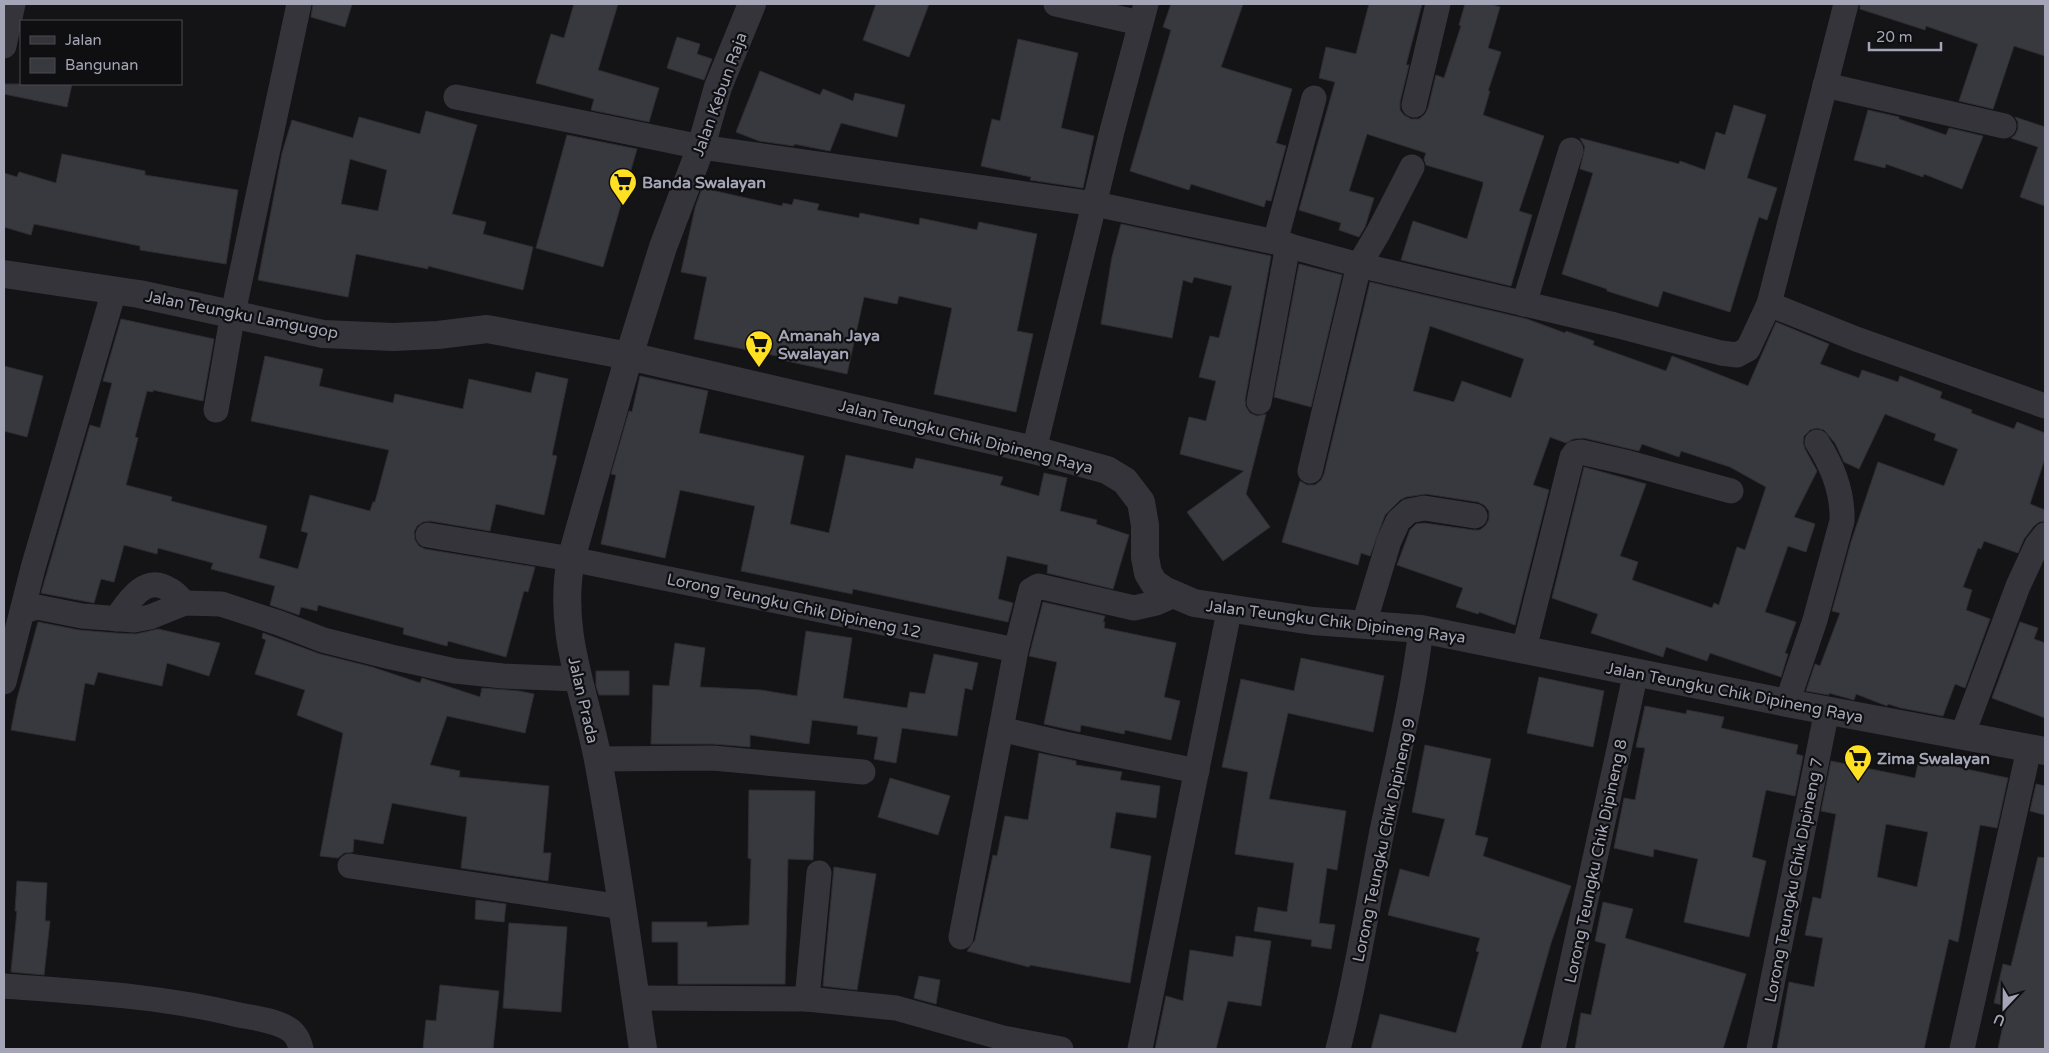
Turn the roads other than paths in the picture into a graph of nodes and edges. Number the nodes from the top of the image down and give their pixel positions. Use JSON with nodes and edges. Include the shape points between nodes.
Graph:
{"nodes":[{"id":1,"x":13,"y":4,"type":"edge"},
{"id":2,"x":299,"y":4,"type":"edge"},
{"id":3,"x":752,"y":4,"type":"edge"},
{"id":4,"x":1056,"y":4,"type":"edge"},
{"id":5,"x":1438,"y":4,"type":"edge"},
{"id":6,"x":1846,"y":4,"type":"edge"},
{"id":7,"x":1143,"y":13,"type":"edge"},
{"id":8,"x":4,"y":46,"type":"edge"},
{"id":9,"x":1825,"y":85,"type":"junction"},
{"id":10,"x":456,"y":97,"type":"dead end"},
{"id":11,"x":1314,"y":98,"type":"dead end"},
{"id":12,"x":1414,"y":105,"type":"dead end"},
{"id":13,"x":2004,"y":126,"type":"dead end"},
{"id":14,"x":700,"y":147,"type":"junction"},
{"id":15,"x":1571,"y":150,"type":"dead end"},
{"id":16,"x":1412,"y":167,"type":"dead end"},
{"id":17,"x":1095,"y":204,"type":"junction"},
{"id":18,"x":1281,"y":244,"type":"junction"},
{"id":19,"x":1358,"y":265,"type":"junction"},
{"id":20,"x":4,"y":274,"type":"edge"},
{"id":21,"x":114,"y":291,"type":"junction"},
{"id":22,"x":1524,"y":304,"type":"junction"},
{"id":23,"x":1769,"y":304,"type":"junction"},
{"id":24,"x":233,"y":313,"type":"junction"},
{"id":25,"x":629,"y":356,"type":"junction"},
{"id":26,"x":1259,"y":402,"type":"dead end"},
{"id":27,"x":2045,"y":406,"type":"edge"},
{"id":28,"x":216,"y":410,"type":"dead end"},
{"id":29,"x":1817,"y":442,"type":"dead end"},
{"id":30,"x":1034,"y":450,"type":"junction"},
{"id":31,"x":1310,"y":471,"type":"dead end"},
{"id":32,"x":1731,"y":491,"type":"dead end"},
{"id":33,"x":1475,"y":516,"type":"dead end"},
{"id":34,"x":428,"y":535,"type":"dead end"},
{"id":35,"x":2045,"y":535,"type":"edge"},
{"id":36,"x":571,"y":559,"type":"junction"},
{"id":37,"x":1174,"y":595,"type":"junction"},
{"id":38,"x":1230,"y":607,"type":"junction"},
{"id":39,"x":22,"y":612,"type":"junction"},
{"id":40,"x":1364,"y":624,"type":"junction"},
{"id":41,"x":1421,"y":629,"type":"junction"},
{"id":42,"x":1524,"y":649,"type":"junction"},
{"id":43,"x":1016,"y":650,"type":"junction"},
{"id":44,"x":1636,"y":672,"type":"junction"},
{"id":45,"x":577,"y":679,"type":"junction"},
{"id":46,"x":4,"y":682,"type":"edge"},
{"id":47,"x":1787,"y":703,"type":"junction"},
{"id":48,"x":1827,"y":710,"type":"junction"},
{"id":49,"x":1001,"y":729,"type":"junction"},
{"id":50,"x":1962,"y":736,"type":"junction"},
{"id":51,"x":2037,"y":750,"type":"edge"},
{"id":52,"x":598,"y":759,"type":"junction"},
{"id":53,"x":1197,"y":771,"type":"junction"},
{"id":54,"x":863,"y":772,"type":"dead end"},
{"id":55,"x":350,"y":866,"type":"dead end"},
{"id":56,"x":819,"y":873,"type":"dead end"},
{"id":57,"x":622,"y":907,"type":"junction"},
{"id":58,"x":961,"y":938,"type":"dead end"},
{"id":59,"x":4,"y":986,"type":"edge"},
{"id":60,"x":636,"y":998,"type":"junction"},
{"id":61,"x":807,"y":999,"type":"junction"},
{"id":62,"x":301,"y":1049,"type":"edge"},
{"id":63,"x":644,"y":1049,"type":"edge"},
{"id":64,"x":1061,"y":1049,"type":"edge"},
{"id":65,"x":1140,"y":1049,"type":"edge"},
{"id":66,"x":1338,"y":1049,"type":"edge"},
{"id":67,"x":1553,"y":1049,"type":"edge"},
{"id":68,"x":1759,"y":1049,"type":"edge"},
{"id":69,"x":1962,"y":1049,"type":"edge"}],
"edges":[{"from":1,"to":8,"type":"street"},
{"from":2,"to":24,"type":"street"},
{"from":3,"to":14,"type":"street","name":"Jalan Kebun Raja","via":[[718,87]]},
{"from":4,"to":7,"type":"street"},
{"from":5,"to":12,"type":"street"},
{"from":6,"to":9,"type":"street"},
{"from":7,"to":17,"type":"street"},
{"from":9,"to":13,"type":"street"},
{"from":9,"to":23,"type":"street"},
{"from":10,"to":14,"type":"street"},
{"from":11,"to":18,"type":"street"},
{"from":14,"to":17,"type":"street"},
{"from":14,"to":25,"type":"street","name":"Jalan Kebun Raja","via":[[663,247]]},
{"from":15,"to":22,"type":"street"},
{"from":16,"to":19,"type":"street"},
{"from":17,"to":18,"type":"street"},
{"from":17,"to":30,"type":"street"},
{"from":18,"to":19,"type":"street"},
{"from":18,"to":26,"type":"street"},
{"from":19,"to":22,"type":"street"},
{"from":19,"to":31,"type":"street"},
{"from":20,"to":21,"type":"street","name":"Jalan Teungku Lamgugop"},
{"from":21,"to":24,"type":"street","name":"Jalan Teungku Lamgugop"},
{"from":21,"to":39,"type":"street"},
{"from":22,"to":23,"type":"street","via":[[1737,355],[1748,349]]},
{"from":23,"to":27,"type":"street","via":[[1856,339]]},
{"from":24,"to":25,"type":"street","name":"Jalan Teungku Lamgugop","via":[[323,334],[393,338],[487,329]]},
{"from":24,"to":28,"type":"street"},
{"from":25,"to":30,"type":"street","name":"Jalan Teungku Chik Dipineng Raya"},
{"from":25,"to":36,"type":"street","name":"Jalan Prada"},
{"from":29,"to":47,"type":"street","via":[[1840,493],[1842,521],[1815,620]]},
{"from":30,"to":37,"type":"street","name":"Jalan Teungku Chik Dipineng Raya","via":[[1107,470],[1124,481],[1141,502],[1148,573],[1154,583]]},
{"from":32,"to":42,"type":"street","via":[[1629,463],[1575,453]]},
{"from":33,"to":40,"type":"street","via":[[1424,508],[1409,511],[1398,521]]},
{"from":34,"to":36,"type":"street","name":"Lorong Teungku Chik Dipineng 12"},
{"from":35,"to":50,"type":"street","via":[[2018,586]]},
{"from":36,"to":43,"type":"street","name":"Lorong Teungku Chik Dipineng 12"},
{"from":36,"to":45,"type":"street","name":"Jalan Prada","via":[[566,601]]},
{"from":37,"to":38,"type":"street","name":"Jalan Teungku Chik Dipineng Raya","via":[[1194,603]]},
{"from":37,"to":43,"type":"street","via":[[1134,608],[1038,586],[1031,590],[1028,598]]},
{"from":38,"to":40,"type":"street","name":"Jalan Teungku Chik Dipineng Raya","via":[[1313,621]]},
{"from":38,"to":53,"type":"street"},
{"from":39,"to":45,"type":"street","via":[[38,608],[134,620],[185,603],[220,604],[351,648],[455,671]]},
{"from":39,"to":46,"type":"street"},
{"from":40,"to":41,"type":"street","name":"Jalan Teungku Chik Dipineng Raya"},
{"from":41,"to":42,"type":"street","name":"Jalan Teungku Chik Dipineng Raya"},
{"from":41,"to":66,"type":"street","name":"Lorong Teungku Chik Dipineng 9","via":[[1410,706]]},
{"from":42,"to":44,"type":"street","name":"Jalan Teungku Chik Dipineng Raya"},
{"from":43,"to":49,"type":"street"},
{"from":44,"to":47,"type":"street","name":"Jalan Teungku Chik Dipineng Raya"},
{"from":44,"to":67,"type":"street","name":"Lorong Teungku Chik Dipineng 8"},
{"from":45,"to":52,"type":"street","name":"Jalan Prada"},
{"from":47,"to":48,"type":"street","name":"Jalan Teungku Chik Dipineng Raya"},
{"from":48,"to":50,"type":"street","name":"Jalan Teungku Chik Dipineng Raya"},
{"from":48,"to":68,"type":"street","name":"Lorong Teungku Chik Dipineng 7"},
{"from":49,"to":53,"type":"street"},
{"from":49,"to":58,"type":"street"},
{"from":50,"to":51,"type":"street","name":"Jalan Teungku Chik Dipineng Raya"},
{"from":51,"to":69,"type":"street"},
{"from":52,"to":54,"type":"street","via":[[713,758]]},
{"from":52,"to":57,"type":"street","name":"Jalan Prada"},
{"from":53,"to":65,"type":"street"},
{"from":55,"to":57,"type":"street"},
{"from":56,"to":61,"type":"street"},
{"from":57,"to":60,"type":"street","name":"Jalan Prada"},
{"from":59,"to":62,"type":"street","via":[[143,997],[224,1011],[289,1028],[298,1037]]},
{"from":60,"to":61,"type":"street"},
{"from":60,"to":63,"type":"street","name":"Jalan Prada"},
{"from":61,"to":64,"type":"street","via":[[896,1008],[1004,1038]]}]}
